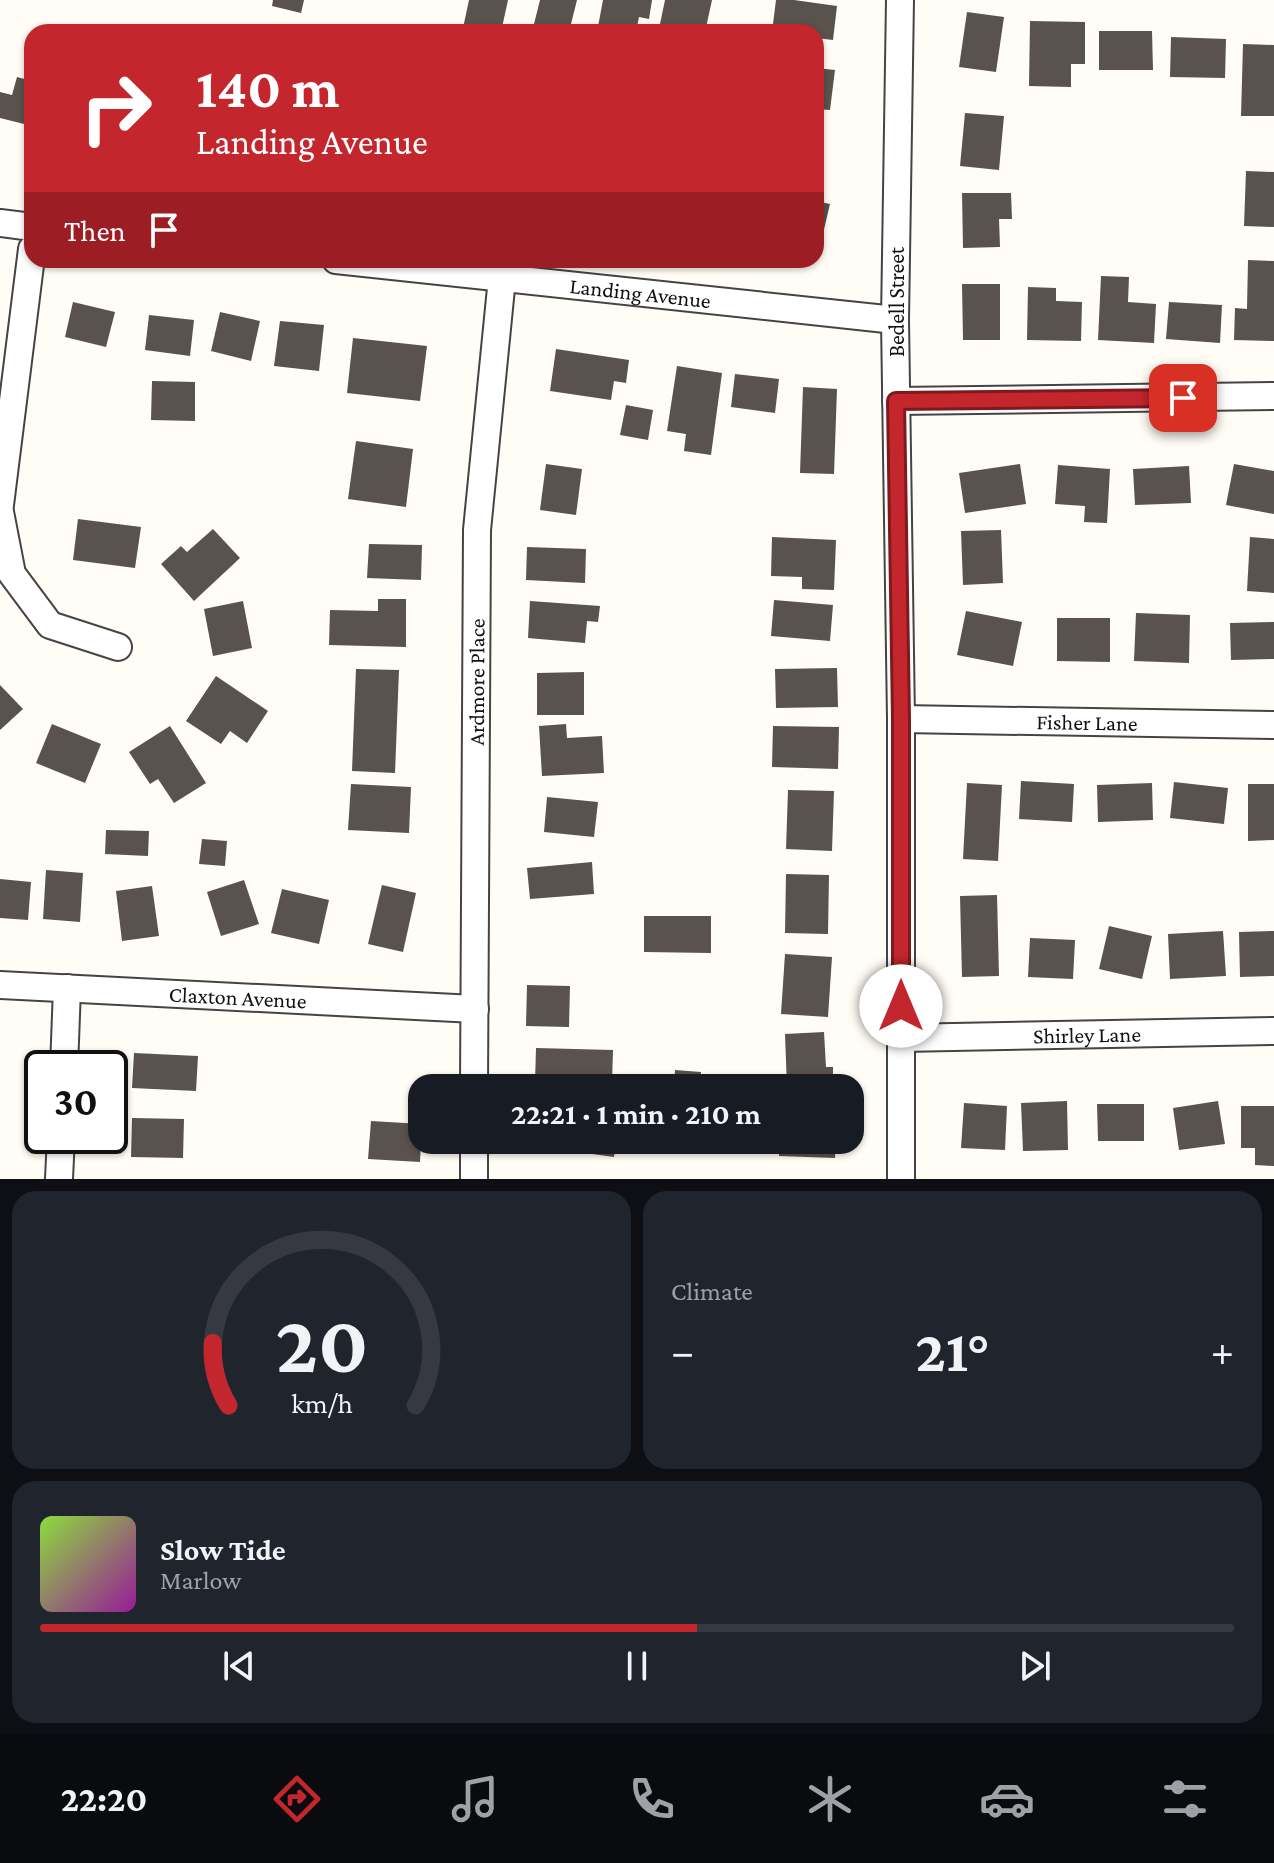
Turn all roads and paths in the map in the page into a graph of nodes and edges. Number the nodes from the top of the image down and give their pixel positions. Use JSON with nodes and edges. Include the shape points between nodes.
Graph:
{"nodes":[{"id":1,"x":900,"y":0,"type":"edge"},
{"id":2,"x":0,"y":223,"type":"edge"},
{"id":3,"x":24,"y":226,"type":"edge"},
{"id":4,"x":30,"y":268,"type":"edge"},
{"id":5,"x":410,"y":268,"type":"edge"},
{"id":6,"x":502,"y":278,"type":"junction"},
{"id":7,"x":895,"y":320,"type":"junction"},
{"id":8,"x":1274,"y":396,"type":"edge"},
{"id":9,"x":896,"y":401,"type":"junction"},
{"id":10,"x":0,"y":505,"type":"edge"},
{"id":11,"x":0,"y":512,"type":"edge"},
{"id":12,"x":118,"y":647,"type":"dead end"},
{"id":13,"x":901,"y":719,"type":"junction"},
{"id":14,"x":1274,"y":725,"type":"edge"},
{"id":15,"x":0,"y":985,"type":"edge"},
{"id":16,"x":67,"y":988,"type":"junction"},
{"id":17,"x":475,"y":1009,"type":"junction"},
{"id":18,"x":1274,"y":1031,"type":"edge"},
{"id":19,"x":901,"y":1038,"type":"junction"},
{"id":20,"x":65,"y":1050,"type":"edge"},
{"id":21,"x":474,"y":1074,"type":"edge"},
{"id":22,"x":60,"y":1154,"type":"edge"},
{"id":23,"x":474,"y":1154,"type":"edge"},
{"id":24,"x":59,"y":1179,"type":"edge"},
{"id":25,"x":474,"y":1179,"type":"edge"},
{"id":26,"x":901,"y":1179,"type":"edge"}],
"edges":[{"from":1,"to":7,"type":"street","name":"Bedell Street"},
{"from":2,"to":3,"type":"street"},
{"from":4,"to":10,"type":"street"},
{"from":5,"to":6,"type":"street","name":"Landing Avenue"},
{"from":6,"to":7,"type":"street","name":"Landing Avenue"},
{"from":6,"to":17,"type":"street","name":"Ardmore Place","via":[[477,530]]},
{"from":7,"to":9,"type":"street","name":"Bedell Street"},
{"from":8,"to":9,"type":"street"},
{"from":9,"to":13,"type":"street","name":"Bedell Street"},
{"from":11,"to":12,"type":"street","via":[[12,574],[50,625]]},
{"from":13,"to":14,"type":"street","name":"Fisher Lane"},
{"from":13,"to":19,"type":"street","name":"Bedell Street"},
{"from":15,"to":16,"type":"street","name":"Claxton Avenue"},
{"from":16,"to":17,"type":"street","name":"Claxton Avenue"},
{"from":16,"to":20,"type":"street"},
{"from":17,"to":21,"type":"street","name":"Ardmore Place"},
{"from":18,"to":19,"type":"street","name":"Shirley Lane"},
{"from":19,"to":26,"type":"street","name":"Bedell Street"},
{"from":22,"to":24,"type":"street"},
{"from":23,"to":25,"type":"street"}]}
